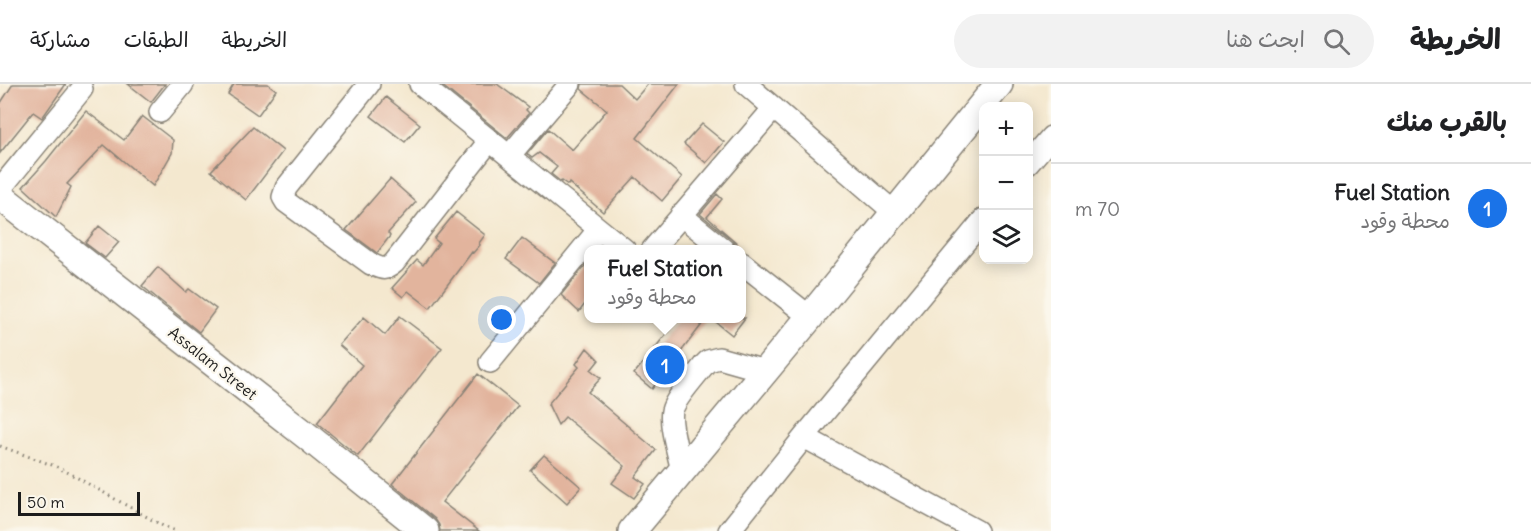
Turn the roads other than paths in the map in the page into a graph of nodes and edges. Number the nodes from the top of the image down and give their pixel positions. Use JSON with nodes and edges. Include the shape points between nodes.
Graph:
{"nodes":[{"id":1,"x":183,"y":84,"type":"edge"},
{"id":2,"x":369,"y":84,"type":"edge"},
{"id":3,"x":420,"y":84,"type":"edge"},
{"id":4,"x":570,"y":84,"type":"edge"},
{"id":5,"x":746,"y":84,"type":"edge"},
{"id":6,"x":999,"y":84,"type":"edge"},
{"id":7,"x":82,"y":89,"type":"dead end"},
{"id":8,"x":774,"y":108,"type":"junction"},
{"id":9,"x":160,"y":112,"type":"dead end"},
{"id":10,"x":1051,"y":137,"type":"edge"},
{"id":11,"x":490,"y":141,"type":"junction"},
{"id":12,"x":509,"y":156,"type":"junction"},
{"id":13,"x":1033,"y":159,"type":"edge"},
{"id":14,"x":0,"y":189,"type":"edge"},
{"id":15,"x":0,"y":196,"type":"edge"},
{"id":16,"x":895,"y":213,"type":"junction"},
{"id":17,"x":681,"y":215,"type":"junction"},
{"id":18,"x":979,"y":225,"type":"edge"},
{"id":19,"x":599,"y":229,"type":"junction"},
{"id":20,"x":586,"y":245,"type":"edge"},
{"id":21,"x":620,"y":245,"type":"edge"},
{"id":22,"x":655,"y":245,"type":"edge"},
{"id":23,"x":719,"y":245,"type":"edge"},
{"id":24,"x":584,"y":247,"type":"edge"},
{"id":25,"x":746,"y":267,"type":"edge"},
{"id":26,"x":810,"y":317,"type":"junction"},
{"id":27,"x":490,"y":362,"type":"dead end"},
{"id":28,"x":765,"y":371,"type":"junction"},
{"id":29,"x":804,"y":437,"type":"junction"},
{"id":30,"x":682,"y":471,"type":"junction"},
{"id":31,"x":424,"y":531,"type":"edge"},
{"id":32,"x":632,"y":531,"type":"edge"},
{"id":33,"x":729,"y":531,"type":"edge"},
{"id":34,"x":977,"y":531,"type":"edge"}],
"edges":[{"from":1,"to":9,"type":"street"},
{"from":2,"to":11,"type":"street","via":[[286,188],[283,197],[371,264],[382,269],[394,263]]},
{"from":3,"to":11,"type":"street"},
{"from":4,"to":12,"type":"street"},
{"from":5,"to":8,"type":"street"},
{"from":6,"to":16,"type":"main road"},
{"from":7,"to":14,"type":"street"},
{"from":8,"to":16,"type":"street"},
{"from":8,"to":17,"type":"street"},
{"from":10,"to":13,"type":"street"},
{"from":11,"to":12,"type":"street"},
{"from":12,"to":19,"type":"street"},
{"from":15,"to":31,"type":"main road","name":"Assalam Street"},
{"from":16,"to":26,"type":"main road"},
{"from":17,"to":22,"type":"street"},
{"from":17,"to":23,"type":"street"},
{"from":18,"to":29,"type":"street"},
{"from":19,"to":20,"type":"street"},
{"from":19,"to":21,"type":"street"},
{"from":24,"to":27,"type":"street"},
{"from":25,"to":26,"type":"street"},
{"from":26,"to":28,"type":"main road"},
{"from":28,"to":30,"type":"main road"},
{"from":28,"to":30,"type":"street","via":[[719,358],[704,365],[672,411]]},
{"from":29,"to":33,"type":"street"},
{"from":29,"to":34,"type":"street"},
{"from":30,"to":32,"type":"main road"}]}
